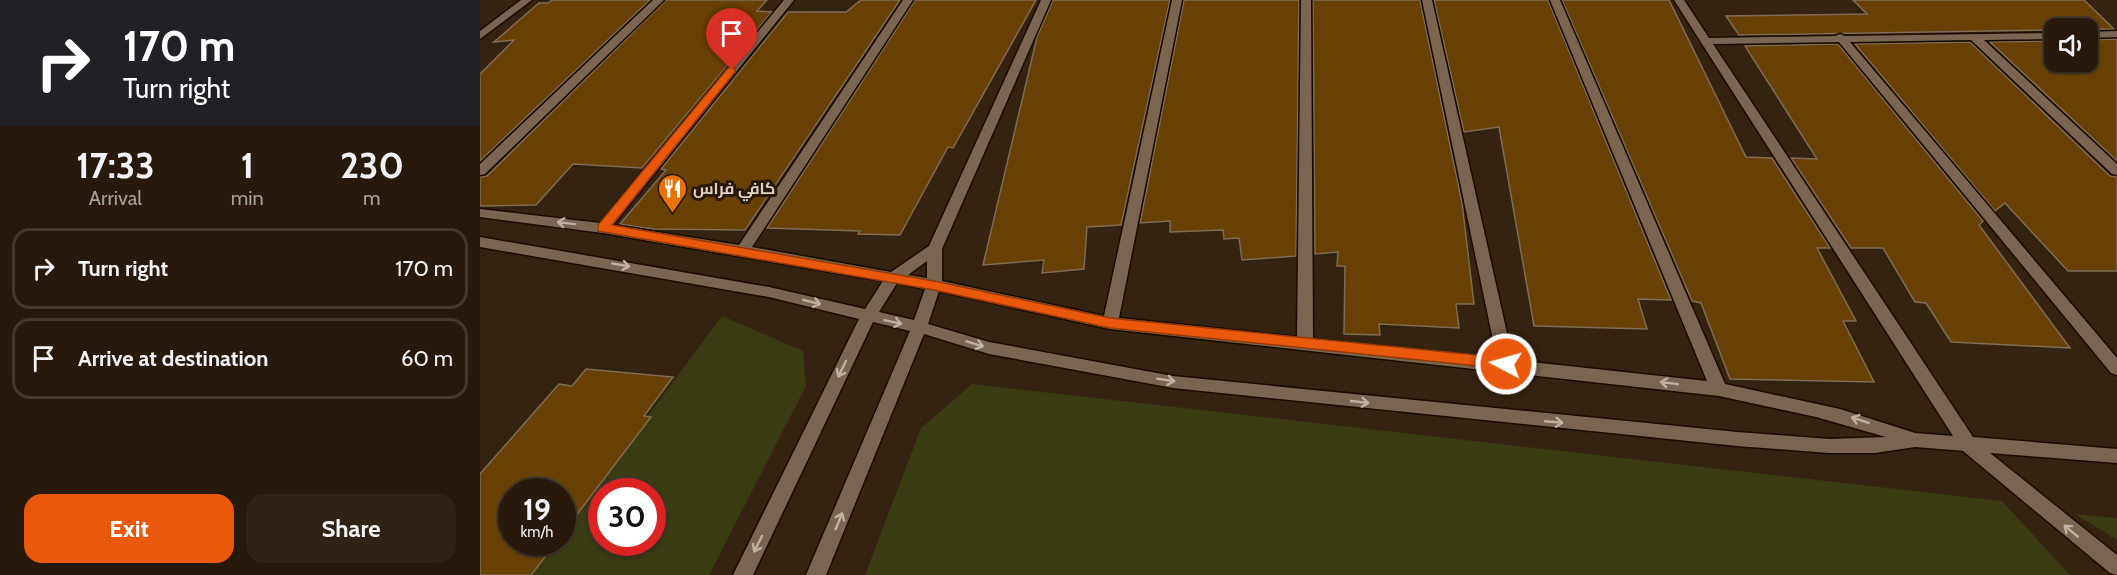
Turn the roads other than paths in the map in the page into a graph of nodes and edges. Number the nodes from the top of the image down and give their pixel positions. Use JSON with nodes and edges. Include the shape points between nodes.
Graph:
{"nodes":[{"id":1,"x":526,"y":0,"type":"edge"},
{"id":2,"x":659,"y":0,"type":"edge"},
{"id":3,"x":789,"y":0,"type":"edge"},
{"id":4,"x":908,"y":0,"type":"edge"},
{"id":5,"x":1046,"y":0,"type":"edge"},
{"id":6,"x":1177,"y":0,"type":"edge"},
{"id":7,"x":1306,"y":0,"type":"edge"},
{"id":8,"x":1427,"y":0,"type":"edge"},
{"id":9,"x":1555,"y":0,"type":"edge"},
{"id":10,"x":1679,"y":0,"type":"edge"},
{"id":11,"x":2098,"y":34,"type":"edge"},
{"id":12,"x":2104,"y":34,"type":"junction"},
{"id":13,"x":2117,"y":34,"type":"edge"},
{"id":14,"x":480,"y":36,"type":"edge"},
{"id":15,"x":2044,"y":36,"type":"edge"},
{"id":16,"x":1840,"y":37,"type":"junction"},
{"id":17,"x":1975,"y":38,"type":"junction"},
{"id":18,"x":1707,"y":41,"type":"junction"},
{"id":19,"x":2117,"y":45,"type":"edge"},
{"id":20,"x":480,"y":171,"type":"edge"},
{"id":21,"x":2117,"y":171,"type":"edge"},
{"id":22,"x":480,"y":213,"type":"edge"},
{"id":23,"x":603,"y":228,"type":"junction"},
{"id":24,"x":480,"y":242,"type":"edge"},
{"id":25,"x":935,"y":249,"type":"junction"},
{"id":26,"x":743,"y":250,"type":"junction"},
{"id":27,"x":893,"y":278,"type":"junction"},
{"id":28,"x":934,"y":285,"type":"junction"},
{"id":29,"x":868,"y":316,"type":"junction"},
{"id":30,"x":1110,"y":323,"type":"junction"},
{"id":31,"x":919,"y":327,"type":"junction"},
{"id":32,"x":1305,"y":343,"type":"junction"},
{"id":33,"x":1506,"y":364,"type":"junction"},
{"id":34,"x":2117,"y":369,"type":"edge"},
{"id":35,"x":1719,"y":389,"type":"junction"},
{"id":36,"x":1915,"y":440,"type":"junction"},
{"id":37,"x":1969,"y":446,"type":"junction"},
{"id":38,"x":2117,"y":456,"type":"edge"},
{"id":39,"x":2117,"y":567,"type":"edge"},
{"id":40,"x":743,"y":575,"type":"edge"},
{"id":41,"x":816,"y":575,"type":"edge"}],
"edges":[{"from":1,"to":14,"type":"street"},
{"from":2,"to":20,"type":"street"},
{"from":3,"to":23,"type":"street"},
{"from":4,"to":26,"type":"street"},
{"from":5,"to":25,"type":"street"},
{"from":6,"to":30,"type":"street"},
{"from":7,"to":32,"type":"street"},
{"from":8,"to":33,"type":"street"},
{"from":9,"to":35,"type":"street"},
{"from":10,"to":18,"type":"street"},
{"from":11,"to":12,"type":"street"},
{"from":12,"to":13,"type":"street"},
{"from":12,"to":19,"type":"street"},
{"from":15,"to":17,"type":"street"},
{"from":16,"to":17,"type":"street"},
{"from":16,"to":18,"type":"street"},
{"from":16,"to":34,"type":"street"},
{"from":17,"to":21,"type":"street"},
{"from":18,"to":37,"type":"street"},
{"from":23,"to":22,"type":"street","one_way":true},
{"from":23,"to":26,"type":"street"},
{"from":24,"to":29,"type":"street","one_way":true,"via":[[707,280]]},
{"from":25,"to":27,"type":"street"},
{"from":25,"to":28,"type":"street"},
{"from":26,"to":27,"type":"street"},
{"from":27,"to":28,"type":"street"},
{"from":27,"to":29,"type":"street"},
{"from":28,"to":30,"type":"street"},
{"from":28,"to":31,"type":"street"},
{"from":29,"to":31,"type":"street","one_way":true},
{"from":29,"to":40,"type":"street","one_way":true},
{"from":30,"to":32,"type":"street"},
{"from":31,"to":36,"type":"street","one_way":true,"via":[[988,348],[1173,382],[1737,439],[1840,446]]},
{"from":41,"to":31,"type":"street","one_way":true},
{"from":32,"to":33,"type":"street"},
{"from":35,"to":33,"type":"street","one_way":true},
{"from":36,"to":35,"type":"street","one_way":true,"via":[[1817,408]]},
{"from":36,"to":37,"type":"street"},
{"from":37,"to":38,"type":"street"},
{"from":39,"to":37,"type":"street","one_way":true}]}
